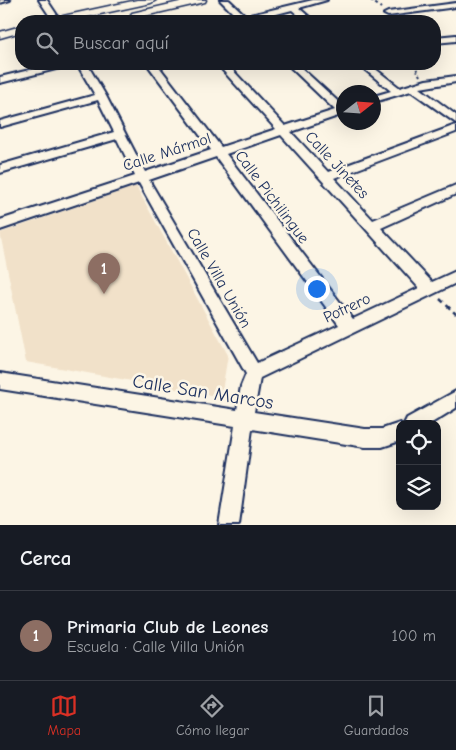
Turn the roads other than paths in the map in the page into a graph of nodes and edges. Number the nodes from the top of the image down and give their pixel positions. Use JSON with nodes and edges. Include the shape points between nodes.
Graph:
{"nodes":[{"id":1,"x":6,"y":0,"type":"edge"},
{"id":2,"x":43,"y":0,"type":"edge"},
{"id":3,"x":151,"y":0,"type":"edge"},
{"id":4,"x":201,"y":0,"type":"edge"},
{"id":5,"x":224,"y":0,"type":"edge"},
{"id":6,"x":323,"y":0,"type":"edge"},
{"id":7,"x":0,"y":1,"type":"edge"},
{"id":8,"x":456,"y":5,"type":"edge"},
{"id":9,"x":293,"y":7,"type":"junction"},
{"id":10,"x":388,"y":14,"type":"dead end"},
{"id":11,"x":52,"y":15,"type":"edge"},
{"id":12,"x":83,"y":15,"type":"edge"},
{"id":13,"x":134,"y":15,"type":"edge"},
{"id":14,"x":238,"y":15,"type":"edge"},
{"id":15,"x":264,"y":15,"type":"edge"},
{"id":16,"x":303,"y":15,"type":"edge"},
{"id":17,"x":15,"y":31,"type":"edge"},
{"id":18,"x":0,"y":35,"type":"edge"},
{"id":19,"x":456,"y":38,"type":"edge"},
{"id":20,"x":441,"y":39,"type":"edge"},
{"id":21,"x":15,"y":42,"type":"edge"},
{"id":22,"x":0,"y":46,"type":"edge"},
{"id":23,"x":41,"y":70,"type":"edge"},
{"id":24,"x":86,"y":70,"type":"edge"},
{"id":25,"x":156,"y":70,"type":"edge"},
{"id":26,"x":228,"y":70,"type":"edge"},
{"id":27,"x":299,"y":70,"type":"edge"},
{"id":28,"x":371,"y":70,"type":"edge"},
{"id":29,"x":456,"y":79,"type":"edge"},
{"id":30,"x":0,"y":80,"type":"edge"},
{"id":31,"x":412,"y":88,"type":"junction"},
{"id":32,"x":398,"y":91,"type":"junction"},
{"id":33,"x":102,"y":96,"type":"junction"},
{"id":34,"x":381,"y":97,"type":"edge"},
{"id":35,"x":336,"y":104,"type":"edge"},
{"id":36,"x":336,"y":112,"type":"edge"},
{"id":37,"x":456,"y":120,"type":"edge"},
{"id":38,"x":0,"y":124,"type":"edge"},
{"id":39,"x":456,"y":128,"type":"edge"},
{"id":40,"x":284,"y":131,"type":"junction"},
{"id":41,"x":120,"y":134,"type":"junction"},
{"id":42,"x":218,"y":152,"type":"junction"},
{"id":43,"x":0,"y":168,"type":"edge"},
{"id":44,"x":326,"y":177,"type":"junction"},
{"id":45,"x":142,"y":178,"type":"junction"},
{"id":46,"x":456,"y":189,"type":"edge"},
{"id":47,"x":0,"y":225,"type":"edge"},
{"id":48,"x":372,"y":226,"type":"junction"},
{"id":49,"x":456,"y":277,"type":"edge"},
{"id":50,"x":429,"y":289,"type":"junction"},
{"id":51,"x":349,"y":326,"type":"junction"},
{"id":52,"x":254,"y":373,"type":"junction"},
{"id":53,"x":0,"y":381,"type":"edge"},
{"id":54,"x":456,"y":399,"type":"edge"},
{"id":55,"x":244,"y":420,"type":"junction"},
{"id":56,"x":420,"y":420,"type":"edge"},
{"id":57,"x":396,"y":433,"type":"edge"},
{"id":58,"x":229,"y":525,"type":"edge"}],
"edges":[{"from":1,"to":7,"type":"street"},
{"from":2,"to":11,"type":"street"},
{"from":3,"to":12,"type":"street"},
{"from":4,"to":13,"type":"street"},
{"from":5,"to":14,"type":"street"},
{"from":6,"to":9,"type":"street"},
{"from":8,"to":10,"type":"street"},
{"from":9,"to":15,"type":"street"},
{"from":9,"to":16,"type":"street"},
{"from":17,"to":18,"type":"street"},
{"from":19,"to":20,"type":"street"},
{"from":21,"to":22,"type":"street"},
{"from":23,"to":30,"type":"street"},
{"from":24,"to":33,"type":"street","name":"Calle Villa Unión"},
{"from":25,"to":42,"type":"street","name":"Calle Pichilingue"},
{"from":26,"to":40,"type":"street","name":"Calle Jinetes"},
{"from":27,"to":35,"type":"street"},
{"from":28,"to":32,"type":"street"},
{"from":29,"to":31,"type":"street"},
{"from":31,"to":32,"type":"street"},
{"from":31,"to":37,"type":"street"},
{"from":32,"to":34,"type":"street"},
{"from":33,"to":38,"type":"street"},
{"from":33,"to":41,"type":"street","name":"Calle Villa Unión"},
{"from":36,"to":40,"type":"street","name":"Calle Mármol"},
{"from":39,"to":44,"type":"street"},
{"from":40,"to":42,"type":"street","name":"Calle Mármol"},
{"from":40,"to":44,"type":"street","name":"Calle Jinetes"},
{"from":41,"to":43,"type":"street"},
{"from":41,"to":45,"type":"street","name":"Calle Villa Unión"},
{"from":42,"to":45,"type":"street","name":"Calle Mármol"},
{"from":42,"to":51,"type":"street","name":"Calle Pichilingue"},
{"from":44,"to":48,"type":"street","name":"Calle Jinetes"},
{"from":45,"to":47,"type":"street","name":"Calle Mármol"},
{"from":45,"to":52,"type":"street","name":"Calle Villa Unión"},
{"from":46,"to":48,"type":"street"},
{"from":48,"to":50,"type":"street","name":"Calle Jinetes"},
{"from":49,"to":50,"type":"street","name":"Potrero"},
{"from":50,"to":51,"type":"street","name":"Potrero"},
{"from":51,"to":52,"type":"street","name":"Potrero"},
{"from":52,"to":55,"type":"street"},
{"from":53,"to":55,"type":"street","name":"Calle San Marcos"},
{"from":54,"to":56,"type":"street"},
{"from":55,"to":57,"type":"street","name":"Calle San Marcos","via":[[365,438],[382,438]]},
{"from":55,"to":58,"type":"street"}]}
